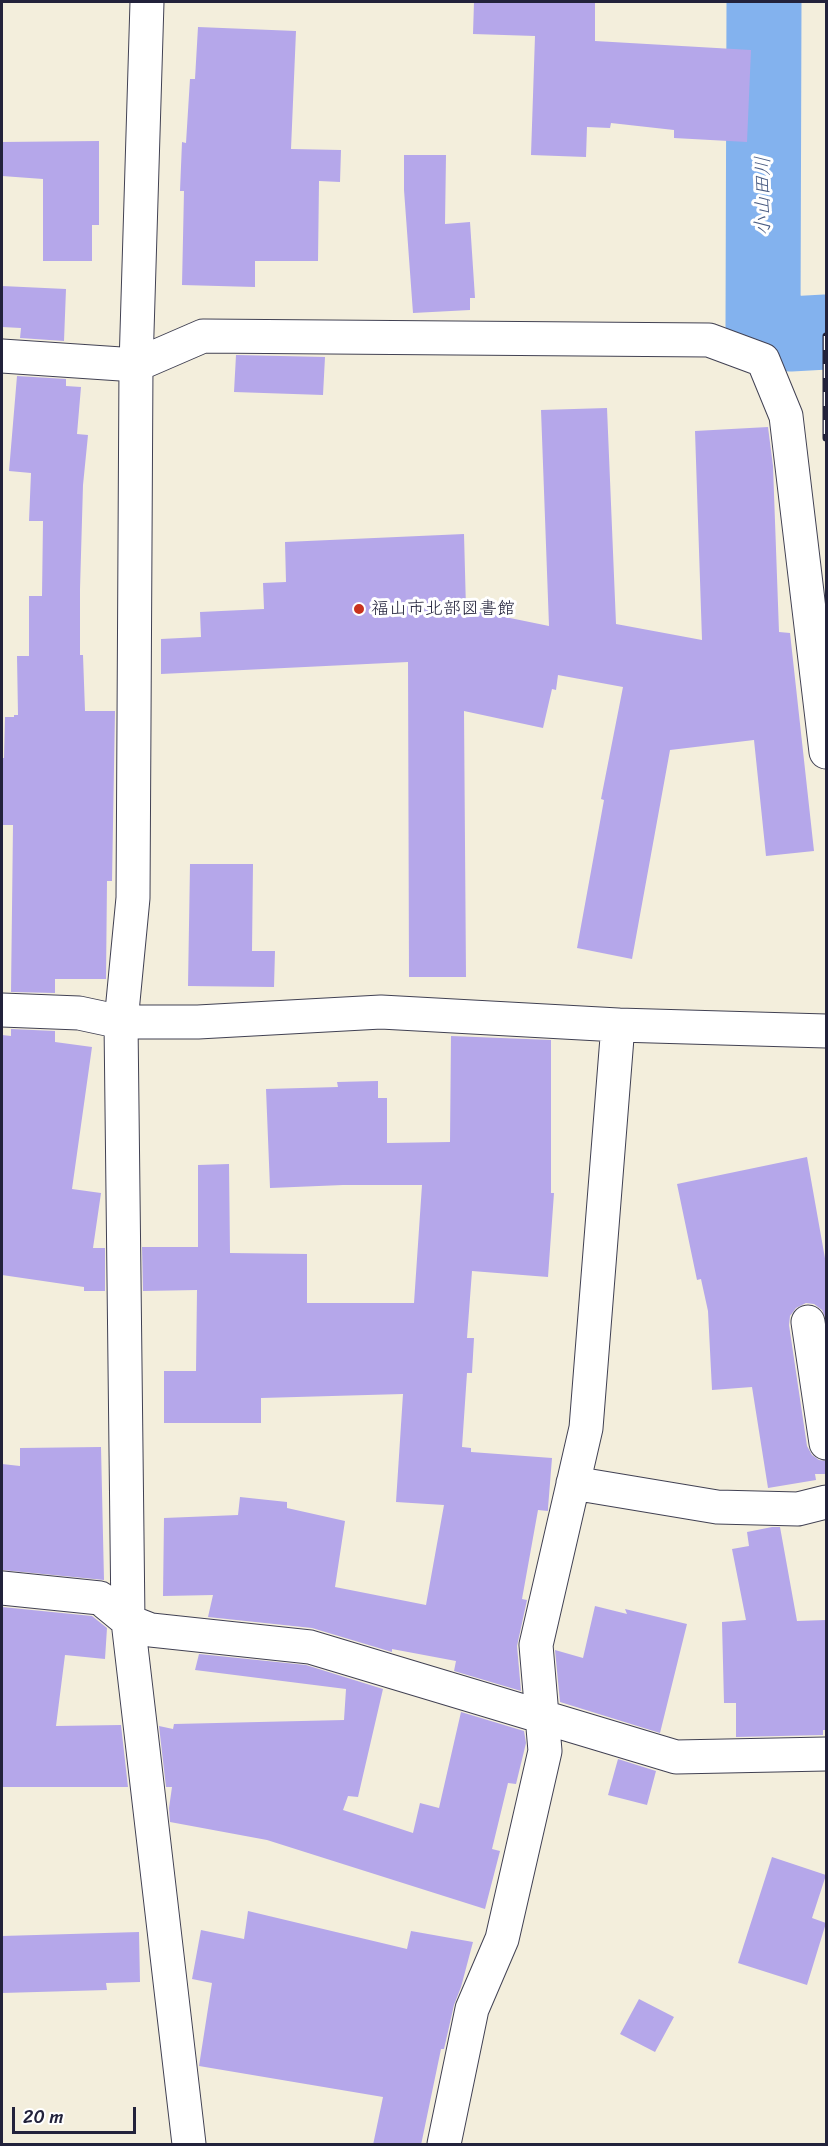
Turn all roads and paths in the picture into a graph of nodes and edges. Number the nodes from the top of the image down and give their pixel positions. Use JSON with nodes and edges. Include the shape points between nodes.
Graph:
{"nodes":[{"id":1,"x":147,"y":2,"type":"edge"},
{"id":2,"x":2,"y":356,"type":"edge"},
{"id":3,"x":136,"y":365,"type":"junction"},
{"id":4,"x":826,"y":752,"type":"edge"},
{"id":5,"x":2,"y":1010,"type":"edge"},
{"id":6,"x":121,"y":1022,"type":"junction"},
{"id":7,"x":618,"y":1025,"type":"junction"},
{"id":8,"x":826,"y":1031,"type":"edge"},
{"id":9,"x":808,"y":1322,"type":"dead end"},
{"id":10,"x":826,"y":1443,"type":"edge"},
{"id":11,"x":573,"y":1483,"type":"junction"},
{"id":12,"x":826,"y":1502,"type":"edge"},
{"id":13,"x":2,"y":1588,"type":"edge"},
{"id":14,"x":128,"y":1621,"type":"junction"},
{"id":15,"x":542,"y":1717,"type":"junction"},
{"id":16,"x":826,"y":1754,"type":"edge"},
{"id":17,"x":189,"y":2145,"type":"edge"},
{"id":18,"x":444,"y":2145,"type":"edge"}],
"edges":[{"from":1,"to":3,"type":"street"},
{"from":2,"to":3,"type":"street"},
{"from":3,"to":4,"type":"street","via":[[203,336],[709,340],[763,360],[786,416]]},
{"from":3,"to":6,"type":"street","via":[[133,898]]},
{"from":5,"to":6,"type":"street","via":[[79,1013]]},
{"from":6,"to":7,"type":"street","via":[[381,1012]]},
{"from":6,"to":14,"type":"street"},
{"from":7,"to":8,"type":"street"},
{"from":7,"to":11,"type":"street","via":[[586,1428]]},
{"from":9,"to":10,"type":"street"},
{"from":11,"to":12,"type":"street","via":[[717,1507],[798,1509]]},
{"from":11,"to":15,"type":"street","via":[[536,1645]]},
{"from":13,"to":14,"type":"street","via":[[100,1599]]},
{"from":14,"to":15,"type":"street","via":[[151,1630],[310,1647]]},
{"from":14,"to":17,"type":"street"},
{"from":15,"to":16,"type":"street","via":[[676,1757]]},
{"from":15,"to":18,"type":"street","via":[[545,1751],[505,1928],[472,2009]]}]}
